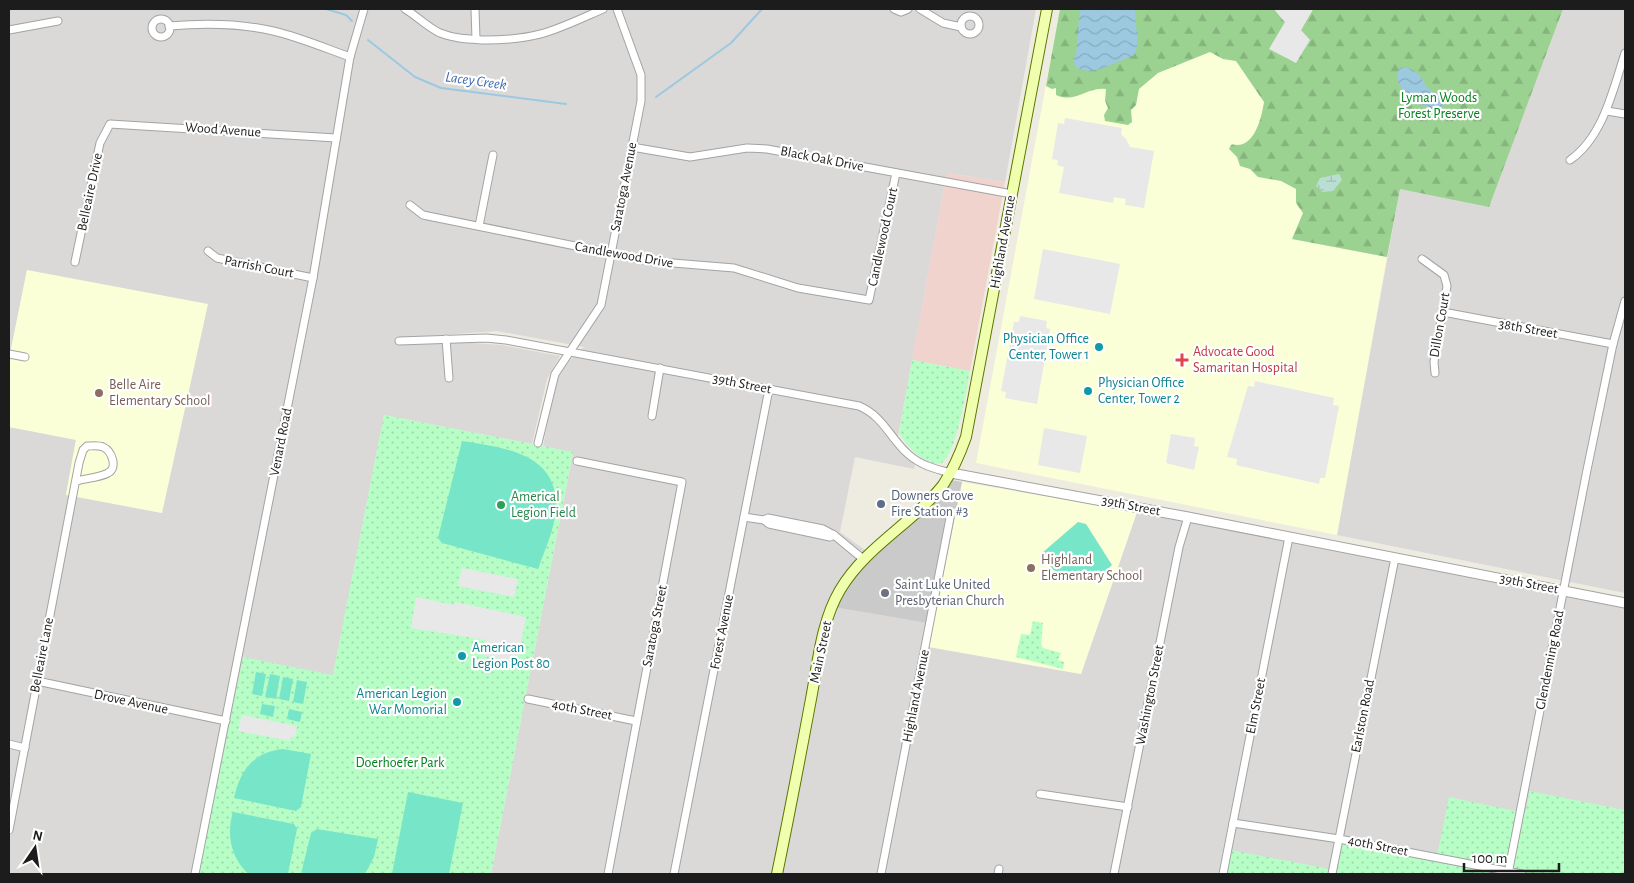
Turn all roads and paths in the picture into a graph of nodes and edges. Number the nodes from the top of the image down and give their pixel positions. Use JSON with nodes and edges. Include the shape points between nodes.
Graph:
{"nodes":[{"id":1,"x":364,"y":9,"type":"edge"},
{"id":2,"x":405,"y":9,"type":"edge"},
{"id":3,"x":475,"y":9,"type":"edge"},
{"id":4,"x":603,"y":9,"type":"edge"},
{"id":5,"x":617,"y":9,"type":"edge"},
{"id":6,"x":894,"y":9,"type":"edge"},
{"id":7,"x":908,"y":9,"type":"edge"},
{"id":8,"x":920,"y":9,"type":"edge"},
{"id":9,"x":1047,"y":9,"type":"edge"},
{"id":10,"x":58,"y":20,"type":"dead end"},
{"id":11,"x":169,"y":26,"type":"dead end"},
{"id":12,"x":961,"y":26,"type":"dead end"},
{"id":13,"x":9,"y":30,"type":"edge"},
{"id":14,"x":476,"y":39,"type":"junction"},
{"id":15,"x":1625,"y":53,"type":"edge"},
{"id":16,"x":350,"y":57,"type":"junction"},
{"id":17,"x":1607,"y":111,"type":"junction"},
{"id":18,"x":1625,"y":114,"type":"edge"},
{"id":19,"x":110,"y":124,"type":"joint"},
{"id":20,"x":336,"y":138,"type":"junction"},
{"id":21,"x":632,"y":147,"type":"junction"},
{"id":22,"x":494,"y":155,"type":"dead end"},
{"id":23,"x":1570,"y":160,"type":"dead end"},
{"id":24,"x":896,"y":173,"type":"junction"},
{"id":25,"x":1012,"y":194,"type":"junction"},
{"id":26,"x":410,"y":205,"type":"dead end"},
{"id":27,"x":479,"y":226,"type":"junction"},
{"id":28,"x":208,"y":251,"type":"dead end"},
{"id":29,"x":611,"y":254,"type":"junction"},
{"id":30,"x":1422,"y":259,"type":"dead end"},
{"id":31,"x":75,"y":262,"type":"dead end"},
{"id":32,"x":313,"y":278,"type":"junction"},
{"id":33,"x":869,"y":300,"type":"joint"},
{"id":34,"x":1625,"y":300,"type":"edge"},
{"id":35,"x":1443,"y":312,"type":"junction"},
{"id":36,"x":446,"y":339,"type":"junction"},
{"id":37,"x":399,"y":341,"type":"dead end"},
{"id":38,"x":1613,"y":344,"type":"junction"},
{"id":39,"x":570,"y":351,"type":"junction"},
{"id":40,"x":9,"y":354,"type":"edge"},
{"id":41,"x":25,"y":357,"type":"dead end"},
{"id":42,"x":660,"y":368,"type":"junction"},
{"id":43,"x":1434,"y":372,"type":"dead end"},
{"id":44,"x":449,"y":378,"type":"dead end"},
{"id":45,"x":769,"y":389,"type":"junction"},
{"id":46,"x":652,"y":416,"type":"dead end"},
{"id":47,"x":538,"y":443,"type":"dead end"},
{"id":48,"x":578,"y":462,"type":"dead end"},
{"id":49,"x":950,"y":473,"type":"junction"},
{"id":50,"x":77,"y":481,"type":"junction"},
{"id":51,"x":744,"y":517,"type":"junction"},
{"id":52,"x":1188,"y":517,"type":"junction"},
{"id":53,"x":950,"y":518,"type":"dead end"},
{"id":54,"x":1289,"y":537,"type":"junction"},
{"id":55,"x":1395,"y":558,"type":"junction"},
{"id":56,"x":863,"y":559,"type":"junction"},
{"id":57,"x":1564,"y":591,"type":"junction"},
{"id":58,"x":1625,"y":603,"type":"edge"},
{"id":59,"x":37,"y":681,"type":"junction"},
{"id":60,"x":528,"y":699,"type":"dead end"},
{"id":61,"x":226,"y":721,"type":"junction"},
{"id":62,"x":636,"y":721,"type":"junction"},
{"id":63,"x":9,"y":744,"type":"edge"},
{"id":64,"x":25,"y":748,"type":"junction"},
{"id":65,"x":1040,"y":794,"type":"dead end"},
{"id":66,"x":1128,"y":807,"type":"junction"},
{"id":67,"x":1233,"y":823,"type":"junction"},
{"id":68,"x":9,"y":830,"type":"edge"},
{"id":69,"x":1339,"y":839,"type":"junction"},
{"id":70,"x":1508,"y":873,"type":"edge"},
{"id":71,"x":195,"y":874,"type":"edge"},
{"id":72,"x":608,"y":874,"type":"edge"},
{"id":73,"x":674,"y":874,"type":"edge"},
{"id":74,"x":777,"y":874,"type":"edge"},
{"id":75,"x":882,"y":874,"type":"edge"},
{"id":76,"x":1114,"y":874,"type":"edge"},
{"id":77,"x":1223,"y":874,"type":"edge"},
{"id":78,"x":1332,"y":874,"type":"edge"},
{"id":79,"x":1522,"y":874,"type":"edge"}],
"edges":[{"from":1,"to":16,"type":"street","name":"Venard Road"},
{"from":2,"to":14,"type":"street","via":[[438,32],[458,39]]},
{"from":3,"to":14,"type":"street"},
{"from":4,"to":14,"type":"street","via":[[559,30],[535,37]]},
{"from":5,"to":21,"type":"street","name":"Saratoga Avenue","via":[[641,76],[641,102]]},
{"from":6,"to":7,"type":"street","via":[[901,12]]},
{"from":8,"to":12,"type":"street","via":[[944,23]]},
{"from":9,"to":25,"type":"main road","name":"Highland Avenue"},
{"from":10,"to":13,"type":"street"},
{"from":11,"to":16,"type":"street","via":[[251,27],[286,34]]},
{"from":15,"to":17,"type":"street"},
{"from":16,"to":20,"type":"street","name":"Venard Road"},
{"from":17,"to":18,"type":"street"},
{"from":17,"to":23,"type":"street","via":[[1580,153]]},
{"from":19,"to":20,"type":"street","name":"Wood Avenue"},
{"from":19,"to":31,"type":"street","name":"Belleaire Drive","via":[[100,144]]},
{"from":20,"to":32,"type":"street","name":"Venard Road"},
{"from":21,"to":24,"type":"street","name":"Black Oak Drive","via":[[690,157],[747,148],[767,149]]},
{"from":21,"to":29,"type":"street","name":"Saratoga Avenue"},
{"from":22,"to":27,"type":"street"},
{"from":24,"to":25,"type":"street","name":"Black Oak Drive"},
{"from":24,"to":33,"type":"street","name":"Candlewood Court"},
{"from":25,"to":49,"type":"main road","name":"Highland Avenue","via":[[970,421]]},
{"from":26,"to":27,"type":"street","name":"Candlewood Drive","via":[[423,215]]},
{"from":27,"to":29,"type":"street","name":"Candlewood Drive"},
{"from":28,"to":32,"type":"street","name":"Parrish Court","via":[[217,258]]},
{"from":29,"to":33,"type":"street","name":"Candlewood Drive","via":[[668,264],[734,268],[798,288]]},
{"from":29,"to":39,"type":"street","name":"Saratoga Avenue","via":[[601,305]]},
{"from":30,"to":35,"type":"street","name":"Dillon Court","via":[[1444,274],[1446,279]]},
{"from":32,"to":61,"type":"street","name":"Venard Road"},
{"from":34,"to":38,"type":"street","name":"Glendenning Road"},
{"from":35,"to":38,"type":"street","name":"38th Street"},
{"from":35,"to":43,"type":"street","name":"Dillon Court"},
{"from":36,"to":37,"type":"street","name":"39th Street"},
{"from":36,"to":39,"type":"street","name":"39th Street","via":[[506,340]]},
{"from":36,"to":44,"type":"street"},
{"from":38,"to":57,"type":"street","name":"Glendenning Road"},
{"from":39,"to":42,"type":"street","name":"39th Street"},
{"from":39,"to":47,"type":"street","name":"Saratoga Avenue","via":[[552,382]]},
{"from":40,"to":41,"type":"street"},
{"from":42,"to":45,"type":"street","name":"39th Street"},
{"from":42,"to":46,"type":"street"},
{"from":45,"to":49,"type":"street","name":"39th Street","via":[[868,410],[884,423],[908,454]]},
{"from":45,"to":51,"type":"street","name":"Forest Avenue"},
{"from":48,"to":62,"type":"street","name":"Saratoga Street","via":[[682,482]]},
{"from":49,"to":52,"type":"street","name":"39th Street"},
{"from":49,"to":56,"type":"main road","name":"Main Street","via":[[929,500]]},
{"from":50,"to":50,"type":"street","name":"Belleaire Lane","via":[[109,473],[113,462],[107,449],[94,445],[83,450]]},
{"from":50,"to":59,"type":"street","name":"Belleaire Lane"},
{"from":51,"to":56,"type":"street","via":[[768,518],[823,529]]},
{"from":51,"to":73,"type":"street","name":"Forest Avenue"},
{"from":52,"to":54,"type":"street","name":"39th Street"},
{"from":52,"to":66,"type":"street","name":"Washington Street","via":[[1179,546]]},
{"from":53,"to":75,"type":"street","name":"Highland Avenue"},
{"from":54,"to":55,"type":"street","name":"39th Street"},
{"from":54,"to":67,"type":"street","name":"Elm Street"},
{"from":55,"to":57,"type":"street","name":"39th Street"},
{"from":55,"to":69,"type":"street","name":"Earlston Road"},
{"from":56,"to":74,"type":"main road","name":"Main Street","via":[[839,592],[826,624]]},
{"from":57,"to":58,"type":"street","name":"39th Street"},
{"from":57,"to":70,"type":"street","name":"Glendenning Road"},
{"from":59,"to":61,"type":"street","name":"Drove Avenue"},
{"from":59,"to":64,"type":"street","name":"Belleaire Lane"},
{"from":60,"to":62,"type":"street","name":"40th Street"},
{"from":61,"to":71,"type":"street","name":"Venard Road"},
{"from":62,"to":72,"type":"street","name":"Saratoga Street"},
{"from":63,"to":64,"type":"street"},
{"from":64,"to":68,"type":"street","name":"Belleaire Lane"},
{"from":65,"to":66,"type":"street"},
{"from":66,"to":76,"type":"street","name":"Washington Street"},
{"from":67,"to":69,"type":"street","name":"40th Street"},
{"from":67,"to":77,"type":"street","name":"Elm Street"},
{"from":69,"to":70,"type":"street","name":"40th Street"},
{"from":69,"to":78,"type":"street","name":"Earlston Road"},
{"from":70,"to":79,"type":"street","name":"40th Street"}]}
